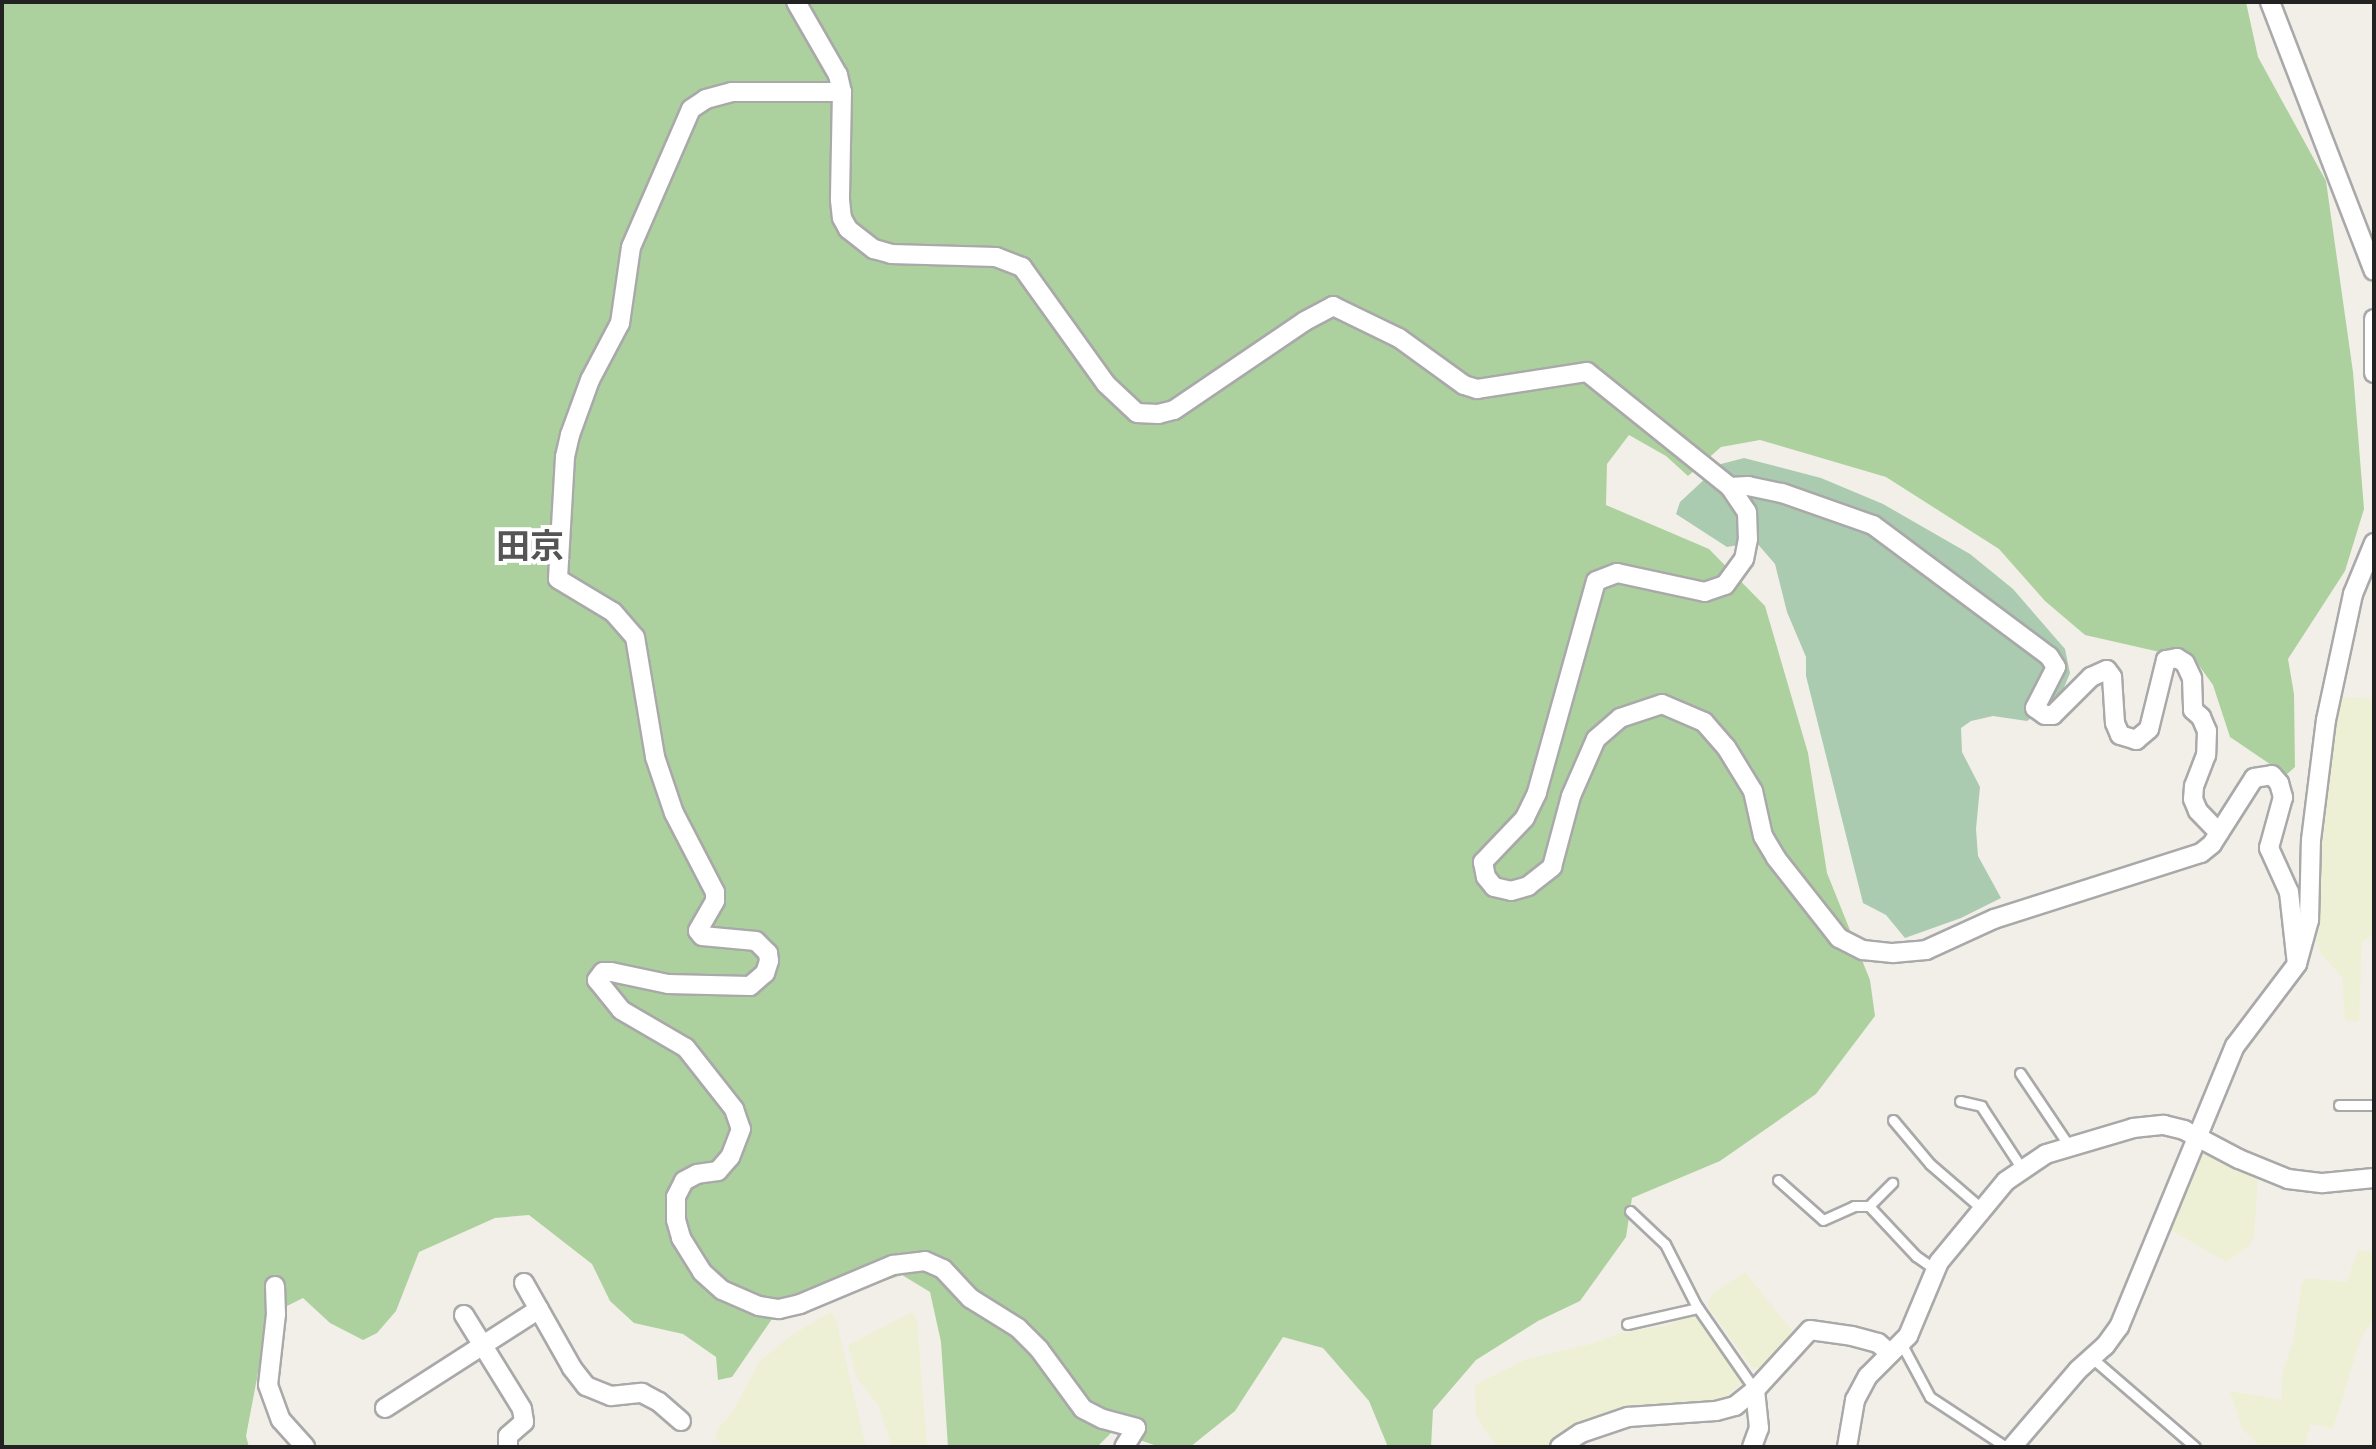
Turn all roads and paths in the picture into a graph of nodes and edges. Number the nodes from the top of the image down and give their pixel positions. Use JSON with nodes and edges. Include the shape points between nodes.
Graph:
{"nodes":[{"id":1,"x":796,"y":2,"type":"edge"},
{"id":2,"x":2270,"y":2,"type":"edge"},
{"id":3,"x":842,"y":92,"type":"junction"},
{"id":4,"x":2374,"y":271,"type":"edge"},
{"id":5,"x":2374,"y":319,"type":"edge"},
{"id":6,"x":2374,"y":373,"type":"edge"},
{"id":7,"x":1730,"y":487,"type":"junction"},
{"id":8,"x":2374,"y":543,"type":"edge"},
{"id":9,"x":2219,"y":833,"type":"junction"},
{"id":10,"x":2297,"y":964,"type":"junction"},
{"id":11,"x":2020,"y":1073,"type":"dead end"},
{"id":12,"x":1960,"y":1101,"type":"dead end"},
{"id":13,"x":2339,"y":1105,"type":"dead end"},
{"id":14,"x":2374,"y":1105,"type":"edge"},
{"id":15,"x":1893,"y":1120,"type":"dead end"},
{"id":16,"x":2195,"y":1135,"type":"junction"},
{"id":17,"x":2069,"y":1146,"type":"junction"},
{"id":18,"x":2022,"y":1169,"type":"junction"},
{"id":19,"x":2374,"y":1178,"type":"edge"},
{"id":20,"x":1778,"y":1180,"type":"dead end"},
{"id":21,"x":1892,"y":1183,"type":"dead end"},
{"id":22,"x":1869,"y":1206,"type":"junction"},
{"id":23,"x":1981,"y":1208,"type":"junction"},
{"id":24,"x":1630,"y":1211,"type":"dead end"},
{"id":25,"x":1936,"y":1270,"type":"junction"},
{"id":26,"x":524,"y":1283,"type":"dead end"},
{"id":27,"x":275,"y":1286,"type":"dead end"},
{"id":28,"x":1698,"y":1308,"type":"junction"},
{"id":29,"x":539,"y":1309,"type":"junction"},
{"id":30,"x":464,"y":1315,"type":"dead end"},
{"id":31,"x":1627,"y":1324,"type":"dead end"},
{"id":32,"x":483,"y":1344,"type":"junction"},
{"id":33,"x":1895,"y":1348,"type":"junction"},
{"id":34,"x":2092,"y":1358,"type":"junction"},
{"id":35,"x":1755,"y":1390,"type":"junction"},
{"id":36,"x":385,"y":1408,"type":"dead end"},
{"id":37,"x":681,"y":1421,"type":"dead end"},
{"id":38,"x":305,"y":1447,"type":"edge"},
{"id":39,"x":508,"y":1447,"type":"edge"},
{"id":40,"x":1124,"y":1447,"type":"edge"},
{"id":41,"x":1560,"y":1447,"type":"edge"},
{"id":42,"x":1752,"y":1447,"type":"edge"},
{"id":43,"x":1847,"y":1447,"type":"edge"},
{"id":44,"x":2009,"y":1447,"type":"edge"},
{"id":45,"x":2195,"y":1447,"type":"edge"}],
"edges":[{"from":1,"to":3,"type":"street","via":[[838,75]]},
{"from":2,"to":4,"type":"street"},
{"from":3,"to":7,"type":"street","via":[[840,187],[848,229],[874,249],[891,254],[996,257],[1022,267],[1106,384],[1137,413],[1174,410],[1333,306],[1399,338],[1477,389],[1587,372]]},
{"from":3,"to":40,"type":"street","via":[[732,92],[691,109],[631,247],[620,323],[590,380],[570,435],[558,579],[613,612],[635,637],[655,757],[674,813],[715,892],[698,931],[702,936],[756,941],[769,961],[765,973],[750,986],[668,984],[611,972],[597,980],[621,1010],[686,1048],[734,1109],[741,1129],[730,1157],[718,1171],[684,1181],[676,1197],[681,1238],[702,1272],[722,1290],[779,1309],[893,1265],[925,1261],[943,1269],[970,1298],[1018,1328],[1083,1409],[1136,1428]]},
{"from":5,"to":6,"type":"street"},
{"from":7,"to":9,"type":"street","via":[[1782,493],[1873,525],[2049,656],[2056,667],[2035,708],[2045,715],[2053,715],[2091,677],[2107,670],[2115,723],[2120,735],[2136,740],[2149,729],[2166,660],[2185,663],[2192,678],[2193,710],[2207,731],[2193,799]]},
{"from":7,"to":9,"type":"street","via":[[1747,512],[1748,539],[1744,559],[1725,585],[1705,592],[1617,573],[1596,581],[1537,793],[1525,818],[1483,862],[1494,887],[1511,891],[1528,886],[1552,867],[1571,796],[1596,739],[1620,718],[1662,704],[1704,722],[1726,747],[1753,791],[1763,836],[1776,858],[1839,938],[1863,950],[1926,950],[1994,919],[2201,853]]},
{"from":8,"to":10,"type":"street","via":[[2353,594],[2326,720],[2311,840],[2309,920]]},
{"from":9,"to":10,"type":"street","via":[[2254,778],[2272,775],[2283,797],[2269,848],[2292,902]]},
{"from":10,"to":16,"type":"street","via":[[2235,1046]]},
{"from":11,"to":17,"type":"lane"},
{"from":12,"to":18,"type":"lane","via":[[1981,1106]]},
{"from":13,"to":14,"type":"lane"},
{"from":15,"to":23,"type":"lane","via":[[1930,1164]]},
{"from":16,"to":17,"type":"street","via":[[2164,1125]]},
{"from":16,"to":19,"type":"street","via":[[2288,1179],[2323,1183]]},
{"from":16,"to":34,"type":"street","via":[[2119,1327]]},
{"from":17,"to":18,"type":"street"},
{"from":18,"to":23,"type":"street"},
{"from":20,"to":22,"type":"lane","via":[[1823,1220],[1854,1206]]},
{"from":21,"to":22,"type":"lane"},
{"from":22,"to":25,"type":"lane"},
{"from":23,"to":25,"type":"street"},
{"from":24,"to":28,"type":"lane","via":[[1665,1244]]},
{"from":25,"to":33,"type":"street","via":[[1921,1310]]},
{"from":26,"to":29,"type":"street"},
{"from":27,"to":38,"type":"street","via":[[268,1385],[281,1420]]},
{"from":28,"to":31,"type":"lane"},
{"from":28,"to":35,"type":"lane"},
{"from":29,"to":32,"type":"street"},
{"from":29,"to":37,"type":"street","via":[[586,1386],[611,1396],[642,1393]]},
{"from":30,"to":32,"type":"street"},
{"from":32,"to":36,"type":"street"},
{"from":32,"to":39,"type":"street","via":[[522,1409],[524,1422],[508,1436]]},
{"from":33,"to":35,"type":"street","via":[[1810,1330]]},
{"from":33,"to":43,"type":"street","via":[[1868,1376],[1855,1400]]},
{"from":33,"to":44,"type":"lane","via":[[1930,1397]]},
{"from":34,"to":44,"type":"street"},
{"from":34,"to":45,"type":"lane"},
{"from":35,"to":41,"type":"street","via":[[1735,1406],[1628,1417],[1581,1433]]},
{"from":35,"to":42,"type":"street","via":[[1759,1428]]}]}
